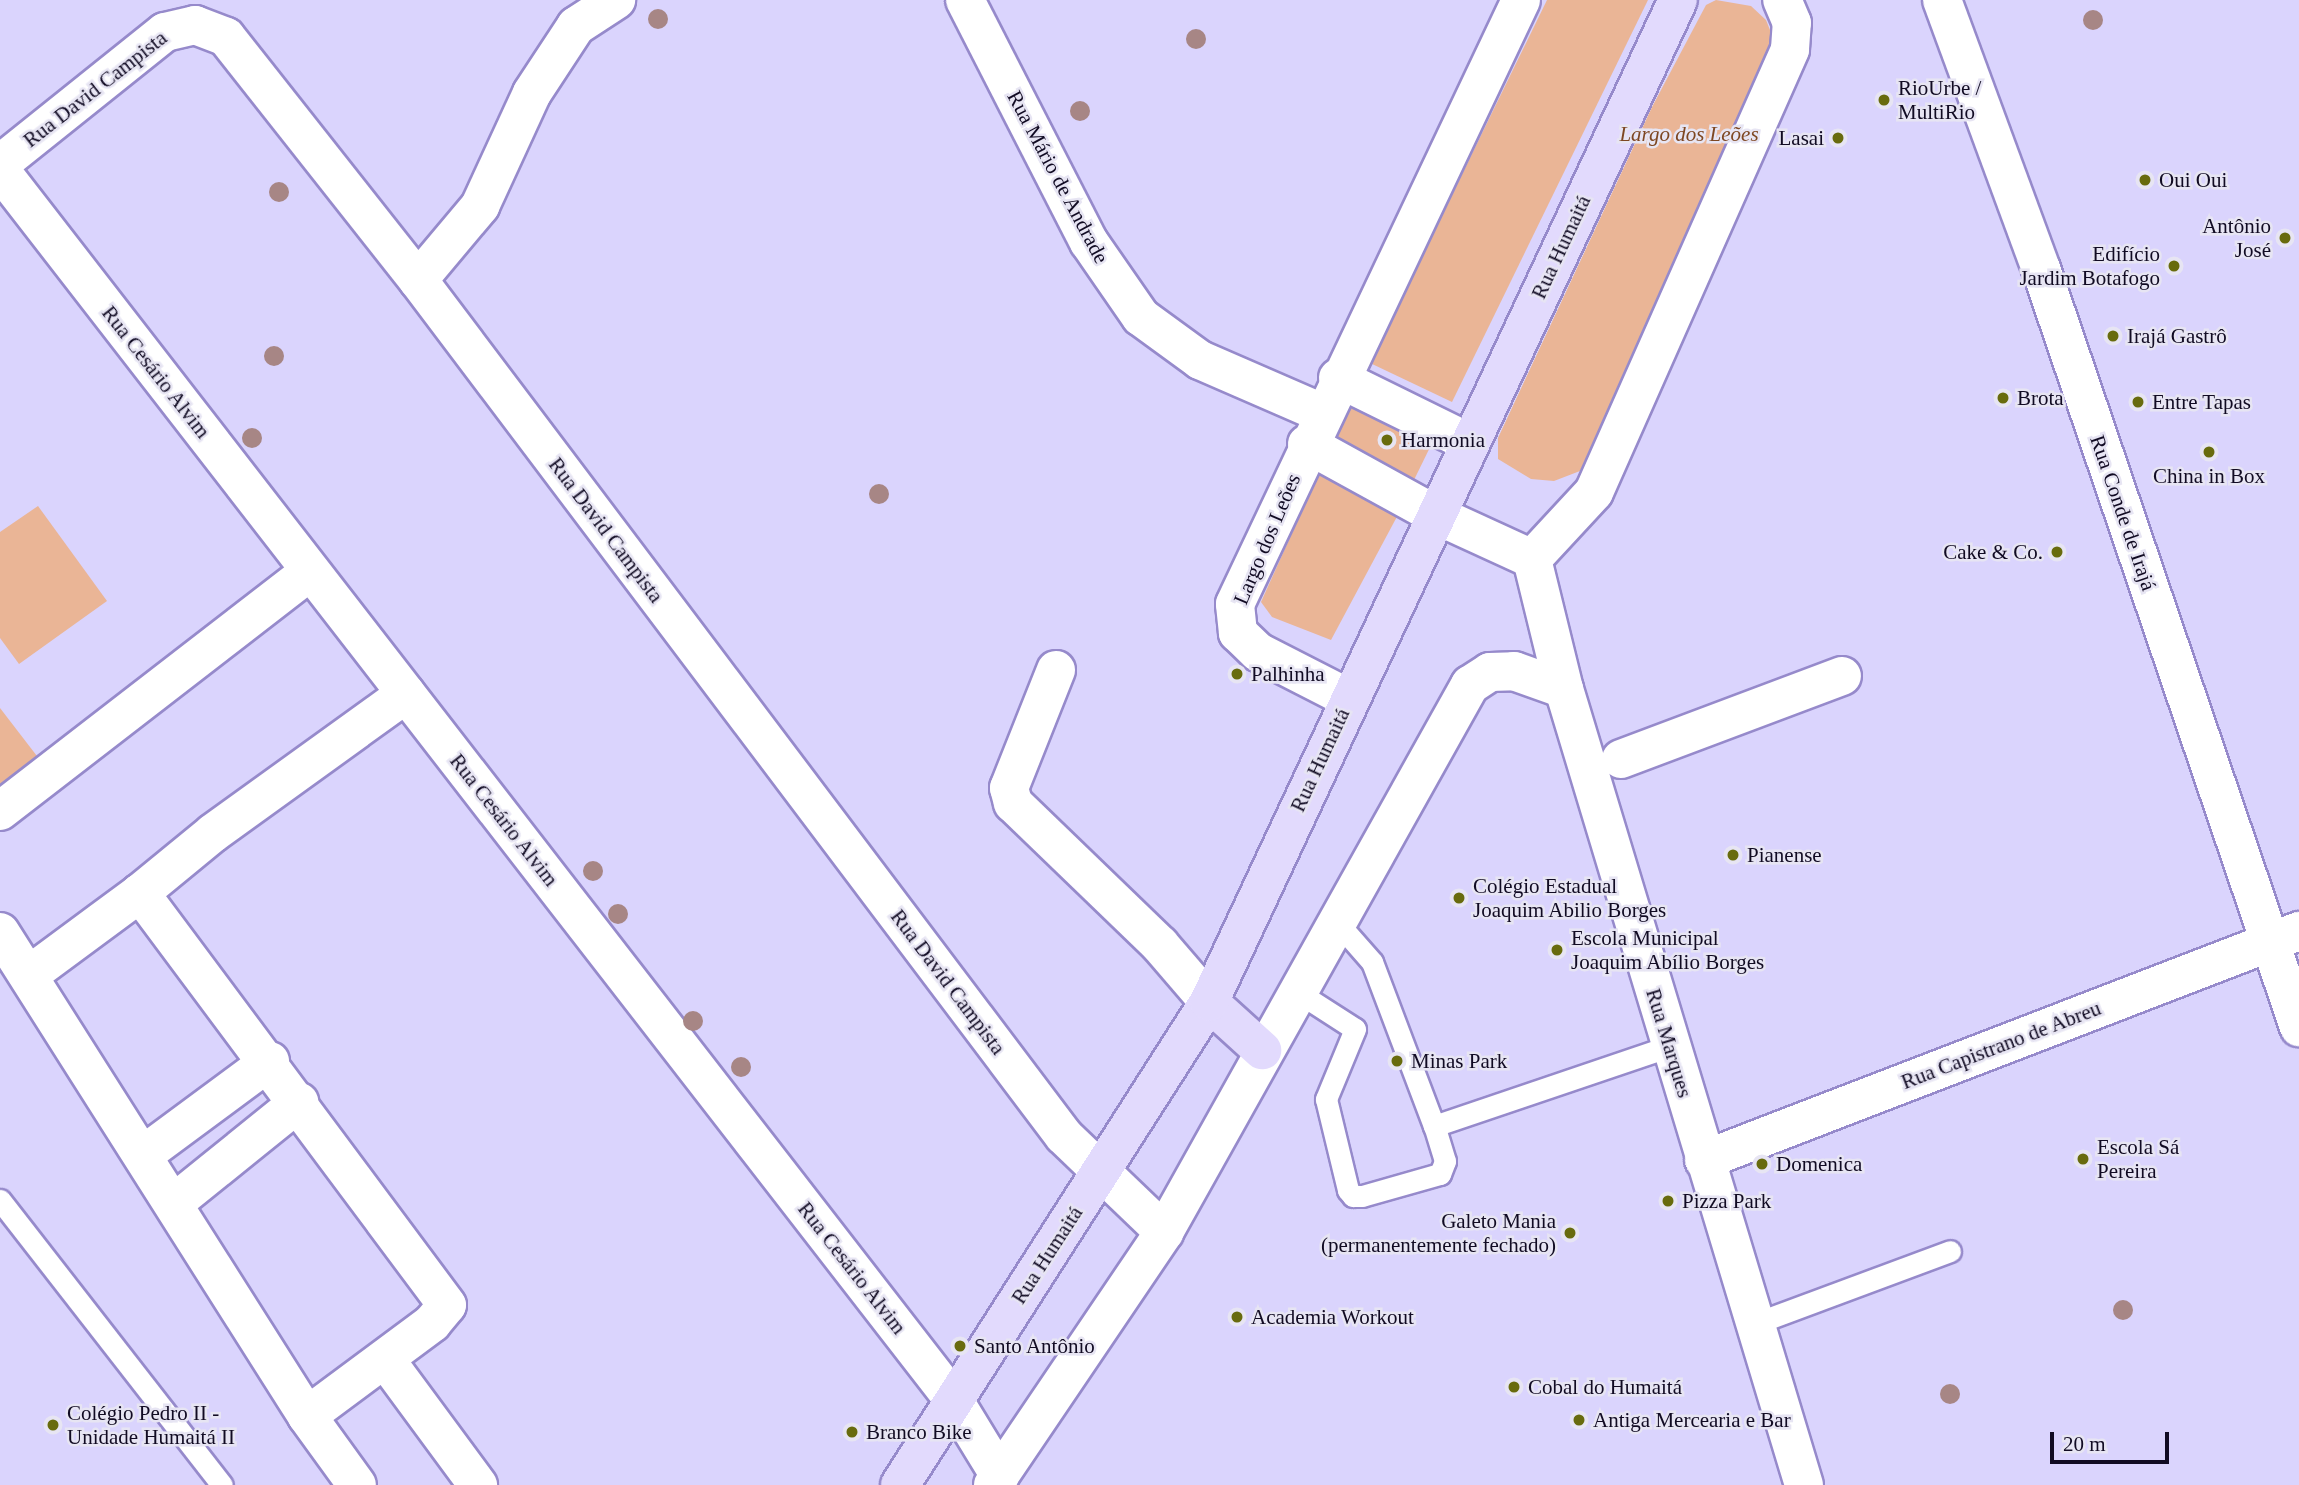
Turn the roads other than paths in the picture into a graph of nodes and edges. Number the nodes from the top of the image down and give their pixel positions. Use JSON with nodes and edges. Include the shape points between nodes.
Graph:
{"nodes":[{"id":1,"x":616,"y":0,"type":"edge"},
{"id":2,"x":965,"y":0,"type":"edge"},
{"id":3,"x":1521,"y":0,"type":"edge"},
{"id":4,"x":1678,"y":0,"type":"edge"},
{"id":5,"x":1782,"y":0,"type":"edge"},
{"id":6,"x":1942,"y":0,"type":"edge"},
{"id":7,"x":0,"y":164,"type":"edge"},
{"id":8,"x":0,"y":170,"type":"edge"},
{"id":9,"x":418,"y":280,"type":"junction"},
{"id":10,"x":1338,"y":379,"type":"junction"},
{"id":11,"x":1315,"y":429,"type":"junction"},
{"id":12,"x":1468,"y":442,"type":"junction"},
{"id":13,"x":1436,"y":515,"type":"junction"},
{"id":14,"x":1532,"y":559,"type":"junction"},
{"id":15,"x":310,"y":571,"type":"junction"},
{"id":16,"x":1056,"y":670,"type":"dead end"},
{"id":17,"x":1842,"y":676,"type":"dead end"},
{"id":18,"x":1564,"y":689,"type":"junction"},
{"id":19,"x":406,"y":694,"type":"junction"},
{"id":20,"x":1348,"y":698,"type":"junction"},
{"id":21,"x":1605,"y":764,"type":"junction"},
{"id":22,"x":0,"y":811,"type":"edge"},
{"id":23,"x":140,"y":892,"type":"junction"},
{"id":24,"x":1336,"y":922,"type":"junction"},
{"id":25,"x":0,"y":932,"type":"edge"},
{"id":26,"x":2283,"y":938,"type":"edge"},
{"id":27,"x":29,"y":975,"type":"junction"},
{"id":28,"x":1296,"y":991,"type":"junction"},
{"id":29,"x":1209,"y":1002,"type":"junction"},
{"id":30,"x":2299,"y":1027,"type":"edge"},
{"id":31,"x":1670,"y":1046,"type":"junction"},
{"id":32,"x":1262,"y":1050,"type":"junction"},
{"id":33,"x":270,"y":1061,"type":"junction"},
{"id":34,"x":299,"y":1102,"type":"junction"},
{"id":35,"x":1434,"y":1126,"type":"junction"},
{"id":36,"x":143,"y":1155,"type":"junction"},
{"id":37,"x":1704,"y":1160,"type":"junction"},
{"id":38,"x":1101,"y":1171,"type":"junction"},
{"id":39,"x":0,"y":1200,"type":"edge"},
{"id":40,"x":174,"y":1203,"type":"junction"},
{"id":41,"x":1164,"y":1232,"type":"junction"},
{"id":42,"x":1950,"y":1251,"type":"dead end"},
{"id":43,"x":1754,"y":1324,"type":"junction"},
{"id":44,"x":385,"y":1359,"type":"junction"},
{"id":45,"x":953,"y":1399,"type":"junction"},
{"id":46,"x":307,"y":1416,"type":"junction"},
{"id":47,"x":997,"y":1480,"type":"edge"},
{"id":48,"x":222,"y":1485,"type":"edge"},
{"id":49,"x":356,"y":1485,"type":"edge"},
{"id":50,"x":478,"y":1485,"type":"edge"},
{"id":51,"x":900,"y":1485,"type":"edge"},
{"id":52,"x":1804,"y":1485,"type":"edge"}],
"edges":[{"from":1,"to":9,"type":"street","via":[[576,26],[532,93],[480,206]]},
{"from":2,"to":11,"type":"street","name":"Rua Mário de Andrade","via":[[1089,242],[1140,317],[1200,360]]},
{"from":3,"to":10,"type":"street","name":"Largo dos Leões"},
{"from":4,"to":12,"type":"main road","name":"Rua Humaitá"},
{"from":5,"to":14,"type":"street","via":[[1792,23],[1790,49],[1594,492]]},
{"from":6,"to":26,"type":"street","name":"Rua Conde de Irajá"},
{"from":7,"to":9,"type":"street","name":"Rua David Campista","via":[[165,32],[179,26],[210,28],[238,51]]},
{"from":8,"to":15,"type":"street","name":"Rua Cesário Alvim"},
{"from":9,"to":38,"type":"street","name":"Rua David Campista","via":[[1064,1136]]},
{"from":10,"to":11,"type":"street","name":"Largo dos Leões"},
{"from":10,"to":12,"type":"street"},
{"from":11,"to":13,"type":"street"},
{"from":11,"to":20,"type":"street","name":"Largo dos Leões","via":[[1235,604],[1238,632],[1258,652]]},
{"from":12,"to":13,"type":"main road","name":"Rua Humaitá"},
{"from":13,"to":14,"type":"street"},
{"from":13,"to":20,"type":"main road","name":"Rua Humaitá"},
{"from":14,"to":18,"type":"street","name":"Rua Marques"},
{"from":15,"to":19,"type":"street","name":"Rua Cesário Alvim"},
{"from":15,"to":22,"type":"street"},
{"from":16,"to":29,"type":"street","via":[[1009,788],[1013,803],[1160,945]]},
{"from":17,"to":21,"type":"street"},
{"from":18,"to":21,"type":"street","name":"Rua Marques"},
{"from":18,"to":24,"type":"street","via":[[1514,671],[1490,672],[1470,685]]},
{"from":19,"to":23,"type":"street"},
{"from":19,"to":45,"type":"street","name":"Rua Cesário Alvim"},
{"from":20,"to":29,"type":"main road","name":"Rua Humaitá"},
{"from":21,"to":31,"type":"street","name":"Rua Marques"},
{"from":23,"to":27,"type":"street"},
{"from":23,"to":33,"type":"street"},
{"from":24,"to":28,"type":"street"},
{"from":24,"to":35,"type":"lane","via":[[1371,962]]},
{"from":25,"to":27,"type":"street"},
{"from":26,"to":30,"type":"street","name":"Rua Conde de Irajá"},
{"from":26,"to":37,"type":"street","name":"Rua Capistrano de Abreu"},
{"from":27,"to":36,"type":"street"},
{"from":28,"to":32,"type":"street"},
{"from":28,"to":35,"type":"lane","via":[[1355,1029],[1326,1099],[1353,1196],[1440,1174],[1445,1161]]},
{"from":29,"to":32,"type":"main road"},
{"from":29,"to":38,"type":"main road","name":"Rua Humaitá"},
{"from":31,"to":35,"type":"lane"},
{"from":31,"to":37,"type":"street","name":"Rua Marques"},
{"from":32,"to":41,"type":"street"},
{"from":33,"to":34,"type":"street"},
{"from":33,"to":36,"type":"street"},
{"from":34,"to":40,"type":"street"},
{"from":34,"to":44,"type":"street","via":[[447,1305],[432,1323]]},
{"from":36,"to":40,"type":"street"},
{"from":37,"to":43,"type":"street","name":"Rua Marques"},
{"from":38,"to":41,"type":"street","name":"Rua David Campista"},
{"from":38,"to":45,"type":"main road","name":"Rua Humaitá"},
{"from":39,"to":48,"type":"lane"},
{"from":40,"to":46,"type":"street"},
{"from":41,"to":47,"type":"street"},
{"from":42,"to":43,"type":"lane"},
{"from":43,"to":52,"type":"street","name":"Rua Marques"},
{"from":44,"to":46,"type":"street"},
{"from":44,"to":50,"type":"street"},
{"from":45,"to":47,"type":"street","name":"Rua Cesário Alvim"},
{"from":45,"to":51,"type":"main road","name":"Rua Humaitá"},
{"from":46,"to":49,"type":"street"}]}
